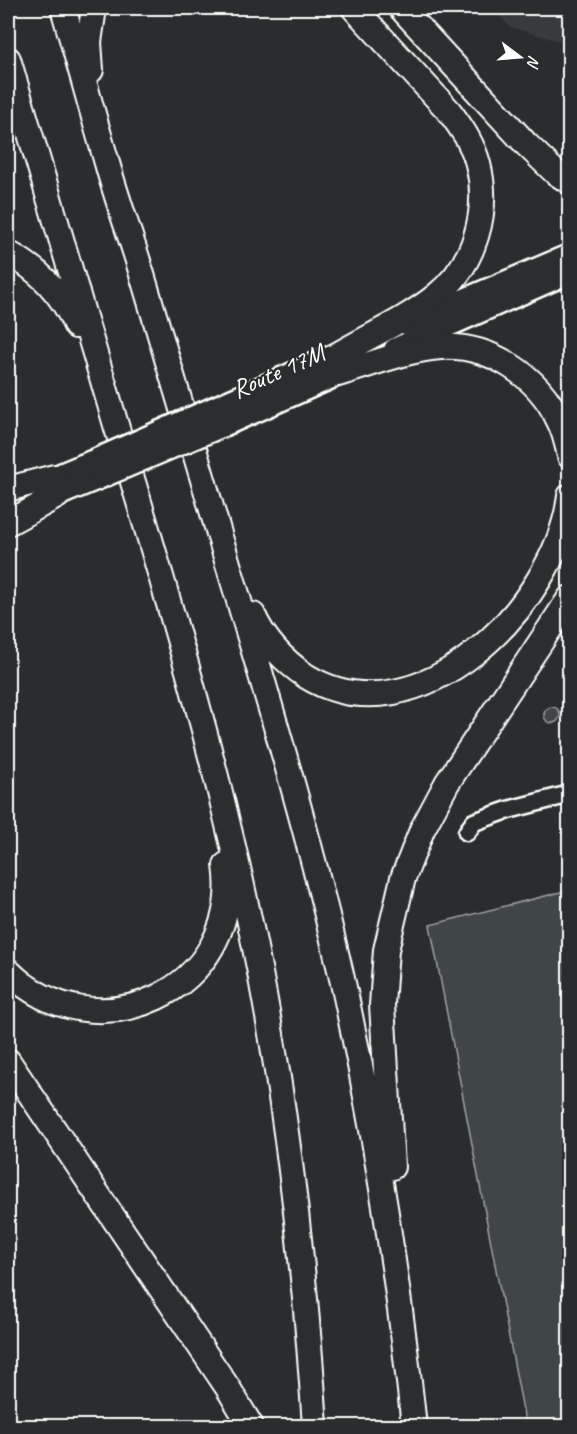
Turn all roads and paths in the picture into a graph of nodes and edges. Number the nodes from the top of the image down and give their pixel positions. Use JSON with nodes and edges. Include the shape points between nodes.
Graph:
{"nodes":[{"id":1,"x":63,"y":8,"type":"edge"},
{"id":2,"x":94,"y":8,"type":"edge"},
{"id":3,"x":354,"y":8,"type":"edge"},
{"id":4,"x":401,"y":8,"type":"edge"},
{"id":5,"x":8,"y":60,"type":"edge"},
{"id":6,"x":107,"y":167,"type":"junction"},
{"id":7,"x":570,"y":182,"type":"edge"},
{"id":8,"x":8,"y":253,"type":"edge"},
{"id":9,"x":570,"y":255,"type":"edge"},
{"id":10,"x":570,"y":272,"type":"edge"},
{"id":11,"x":337,"y":364,"type":"junction"},
{"id":12,"x":113,"y":414,"type":"junction"},
{"id":13,"x":570,"y":456,"type":"edge"},
{"id":14,"x":55,"y":486,"type":"junction"},
{"id":15,"x":8,"y":489,"type":"edge"},
{"id":16,"x":570,"y":496,"type":"edge"},
{"id":17,"x":8,"y":498,"type":"edge"},
{"id":18,"x":8,"y":517,"type":"edge"},
{"id":19,"x":8,"y":523,"type":"edge"},
{"id":20,"x":222,"y":544,"type":"junction"},
{"id":21,"x":570,"y":598,"type":"edge"},
{"id":22,"x":210,"y":753,"type":"junction"},
{"id":23,"x":570,"y":794,"type":"edge"},
{"id":24,"x":467,"y":832,"type":"dead end"},
{"id":25,"x":8,"y":970,"type":"edge"},
{"id":26,"x":8,"y":1061,"type":"edge"},
{"id":27,"x":403,"y":1334,"type":"junction"},
{"id":28,"x":250,"y":1426,"type":"edge"},
{"id":29,"x":315,"y":1426,"type":"edge"},
{"id":30,"x":414,"y":1426,"type":"edge"}],
"edges":[{"from":1,"to":6,"type":"highway"},
{"from":2,"to":6,"type":"highway","via":[[90,63]]},
{"from":3,"to":11,"type":"highway","via":[[462,128],[478,162],[483,201],[469,255],[449,285]]},
{"from":4,"to":7,"type":"highway","via":[[526,144]]},
{"from":5,"to":12,"type":"highway"},
{"from":6,"to":20,"type":"highway"},
{"from":8,"to":12,"type":"highway","via":[[37,271],[63,300]]},
{"from":9,"to":11,"type":"main road","name":"Route 17M"},
{"from":10,"to":11,"type":"main road","name":"Route 17M"},
{"from":11,"to":13,"type":"highway","via":[[426,349],[458,348],[493,356],[524,376],[549,403],[559,420]]},
{"from":11,"to":14,"type":"main road","name":"Route 17M","bridge":true},
{"from":12,"to":22,"type":"highway"},
{"from":14,"to":15,"type":"highway"},
{"from":14,"to":17,"type":"main road","name":"Route 17M"},
{"from":14,"to":18,"type":"main road","name":"Route 17M"},
{"from":14,"to":19,"type":"highway"},
{"from":16,"to":20,"type":"highway","via":[[546,567],[504,626],[448,671],[390,693],[340,690],[296,669],[266,638],[255,620]]},
{"from":20,"to":27,"type":"highway","via":[[297,794],[343,985],[384,1201]]},
{"from":21,"to":27,"type":"highway","via":[[447,783],[409,862],[390,927],[382,1026]]},
{"from":22,"to":25,"type":"highway","via":[[228,892],[218,935],[195,969],[169,992],[149,1002],[101,1011],[55,1003],[32,991]]},
{"from":22,"to":29,"type":"highway","via":[[251,925],[291,1163]]},
{"from":23,"to":24,"type":"street","via":[[474,822]]},
{"from":26,"to":28,"type":"highway"},
{"from":27,"to":30,"type":"highway"}]}
